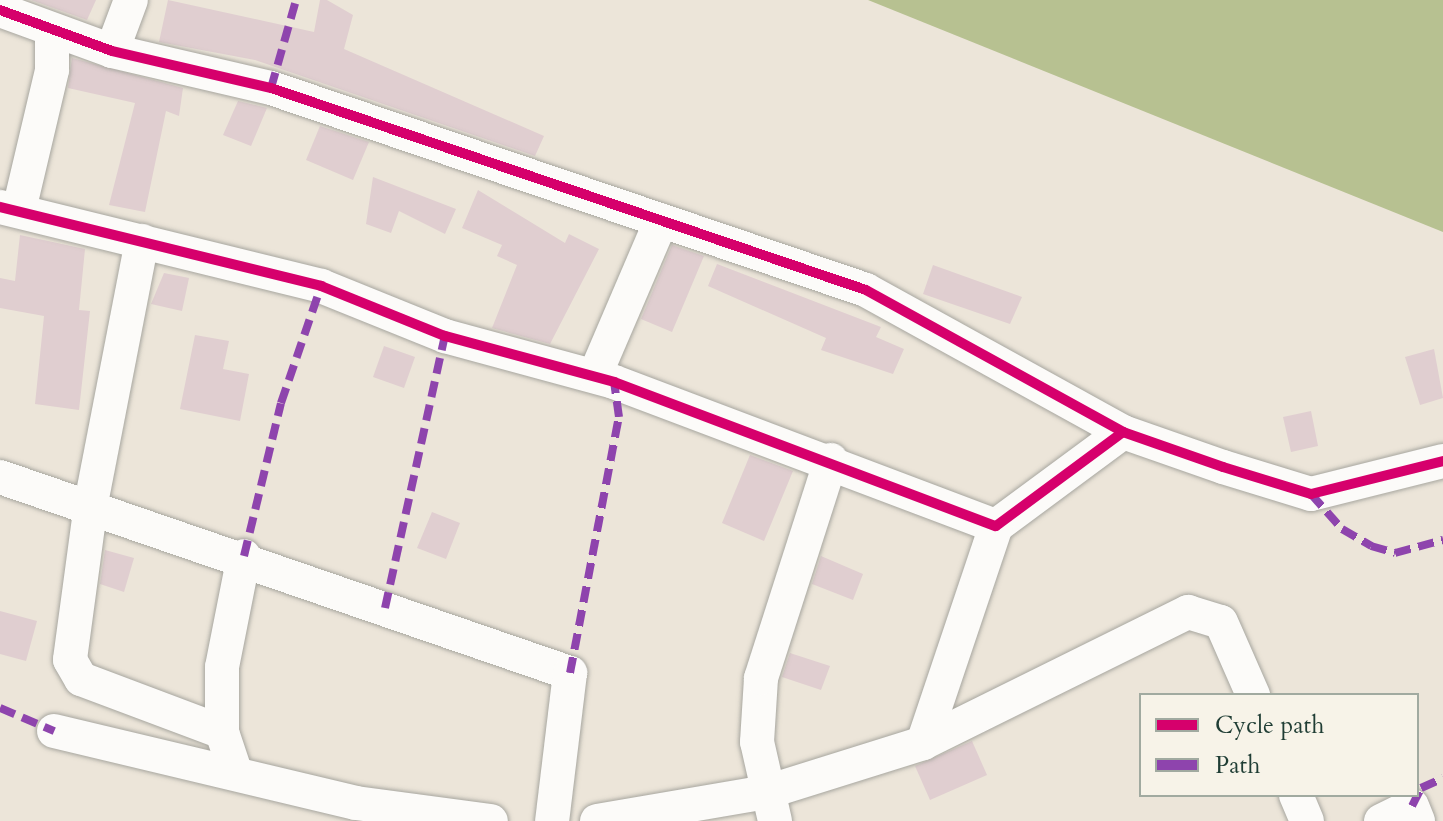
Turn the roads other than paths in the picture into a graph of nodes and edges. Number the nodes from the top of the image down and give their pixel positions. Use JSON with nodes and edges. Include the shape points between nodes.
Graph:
{"nodes":[{"id":1,"x":131,"y":0,"type":"edge"},
{"id":2,"x":0,"y":10,"type":"edge"},
{"id":3,"x":52,"y":32,"type":"junction"},
{"id":4,"x":112,"y":51,"type":"junction"},
{"id":5,"x":9,"y":208,"type":"edge"},
{"id":6,"x":661,"y":221,"type":"junction"},
{"id":7,"x":142,"y":241,"type":"junction"},
{"id":8,"x":595,"y":375,"type":"junction"},
{"id":9,"x":1123,"y":432,"type":"junction"},
{"id":10,"x":831,"y":460,"type":"junction"},
{"id":11,"x":1443,"y":461,"type":"edge"},
{"id":12,"x":0,"y":477,"type":"edge"},
{"id":13,"x":91,"y":504,"type":"junction"},
{"id":14,"x":996,"y":526,"type":"junction"},
{"id":15,"x":244,"y":556,"type":"junction"},
{"id":16,"x":1252,"y":693,"type":"edge"},
{"id":17,"x":54,"y":731,"type":"dead end"},
{"id":18,"x":222,"y":732,"type":"junction"},
{"id":19,"x":923,"y":743,"type":"junction"},
{"id":20,"x":235,"y":771,"type":"junction"},
{"id":21,"x":1297,"y":797,"type":"edge"},
{"id":22,"x":771,"y":807,"type":"edge"},
{"id":23,"x":356,"y":812,"type":"edge"},
{"id":24,"x":491,"y":821,"type":"edge"},
{"id":25,"x":552,"y":821,"type":"edge"},
{"id":26,"x":597,"y":821,"type":"edge"},
{"id":27,"x":1307,"y":821,"type":"edge"},
{"id":28,"x":1381,"y":821,"type":"edge"},
{"id":29,"x":1418,"y":821,"type":"edge"}],
"edges":[{"from":1,"to":4,"type":"street"},
{"from":2,"to":3,"type":"street"},
{"from":3,"to":4,"type":"street"},
{"from":3,"to":5,"type":"street","via":[[52,70]]},
{"from":4,"to":6,"type":"street","via":[[271,88]]},
{"from":5,"to":7,"type":"street"},
{"from":6,"to":8,"type":"street"},
{"from":6,"to":9,"type":"street","via":[[866,290]]},
{"from":7,"to":8,"type":"street","via":[[321,286],[445,336]]},
{"from":7,"to":13,"type":"street"},
{"from":8,"to":10,"type":"street"},
{"from":9,"to":11,"type":"street","via":[[1311,494]]},
{"from":9,"to":14,"type":"street"},
{"from":10,"to":14,"type":"street"},
{"from":10,"to":22,"type":"street","via":[[761,678],[757,742]]},
{"from":12,"to":13,"type":"street"},
{"from":13,"to":15,"type":"street"},
{"from":13,"to":18,"type":"street","via":[[70,660],[81,679]]},
{"from":14,"to":19,"type":"street"},
{"from":15,"to":18,"type":"street","via":[[222,667]]},
{"from":15,"to":25,"type":"street","via":[[570,673]]},
{"from":16,"to":19,"type":"street","via":[[1221,622],[1188,612]]},
{"from":17,"to":20,"type":"street"},
{"from":18,"to":20,"type":"street"},
{"from":19,"to":22,"type":"street"},
{"from":20,"to":23,"type":"street"},
{"from":21,"to":27,"type":"street"},
{"from":22,"to":26,"type":"street"},
{"from":23,"to":24,"type":"street"},
{"from":28,"to":29,"type":"street","via":[[1412,806]]}]}
